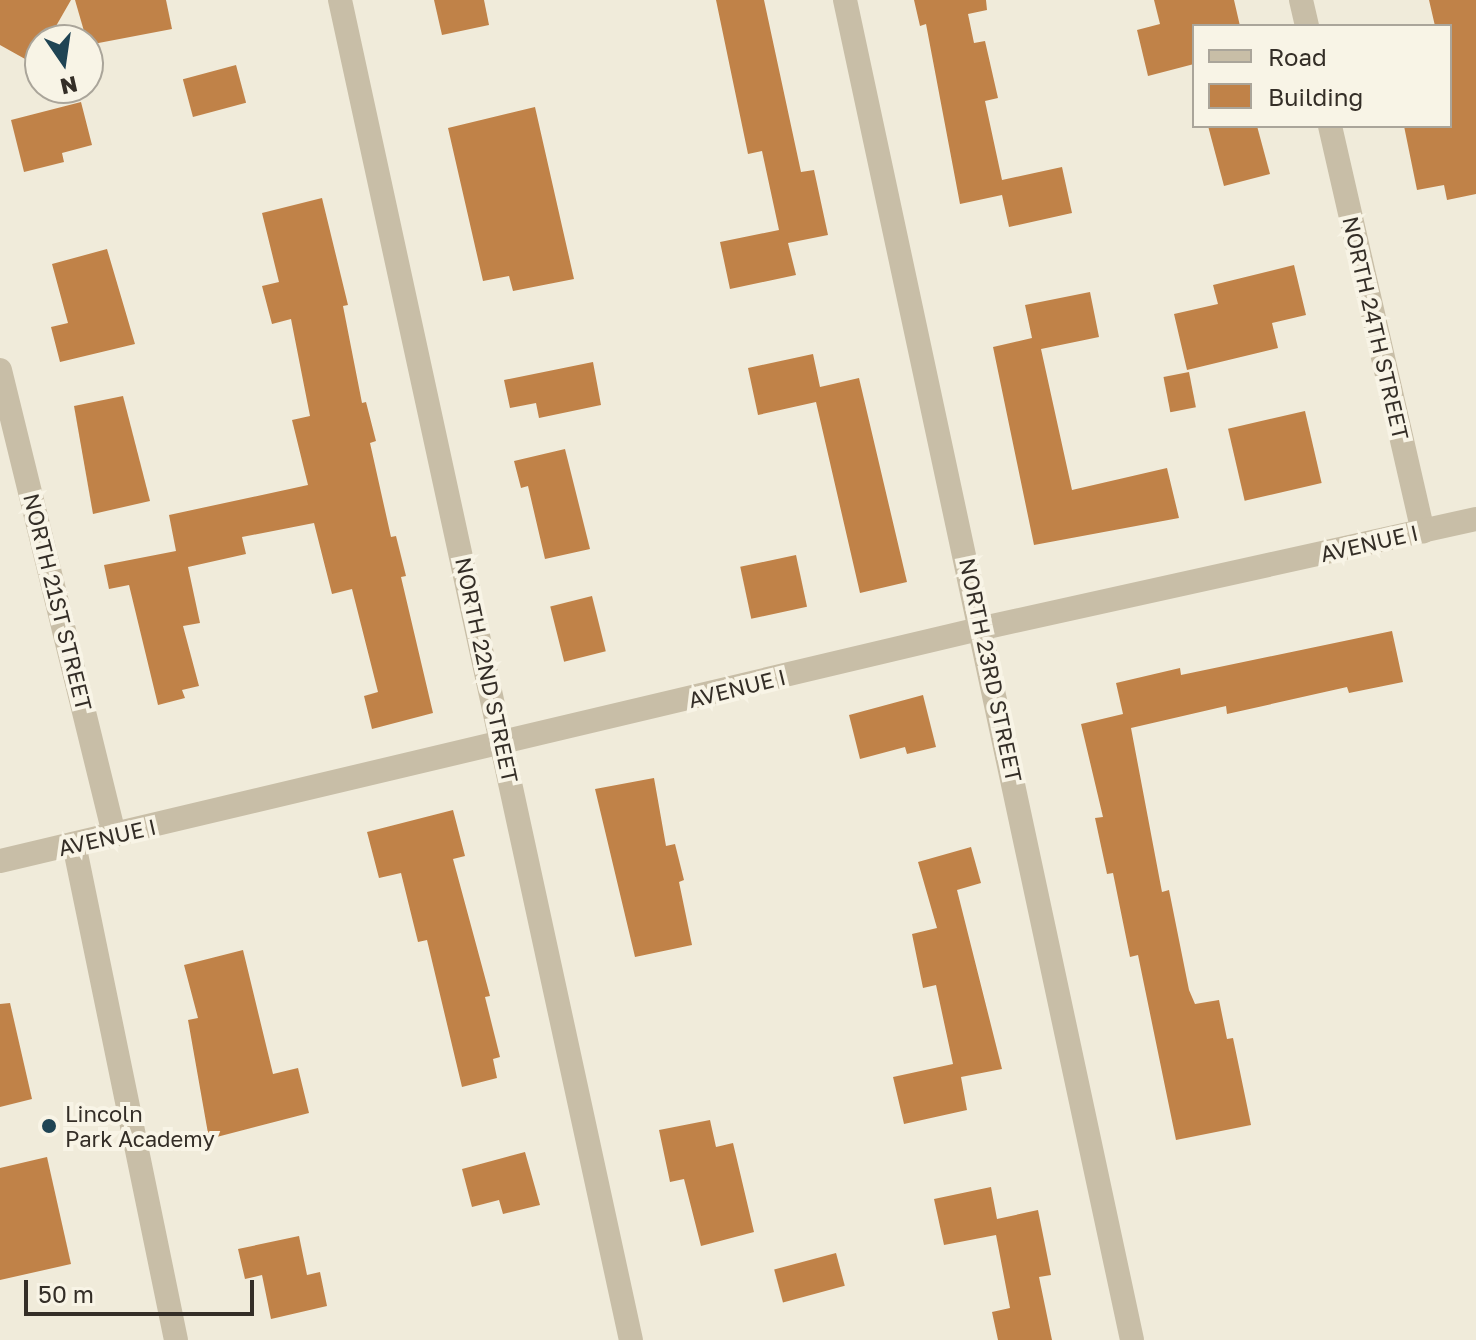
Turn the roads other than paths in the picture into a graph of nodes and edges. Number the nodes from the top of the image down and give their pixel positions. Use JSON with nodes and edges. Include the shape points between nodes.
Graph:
{"nodes":[{"id":1,"x":340,"y":0,"type":"edge"},
{"id":2,"x":845,"y":0,"type":"edge"},
{"id":3,"x":1301,"y":0,"type":"edge"},
{"id":4,"x":1307,"y":24,"type":"edge"},
{"id":5,"x":1330,"y":128,"type":"edge"},
{"id":6,"x":0,"y":370,"type":"edge"},
{"id":7,"x":1476,"y":519,"type":"edge"},
{"id":8,"x":1423,"y":531,"type":"junction"},
{"id":9,"x":983,"y":628,"type":"junction"},
{"id":10,"x":503,"y":744,"type":"junction"},
{"id":11,"x":114,"y":835,"type":"junction"},
{"id":12,"x":74,"y":844,"type":"junction"},
{"id":13,"x":0,"y":861,"type":"edge"},
{"id":14,"x":176,"y":1340,"type":"edge"},
{"id":15,"x":631,"y":1340,"type":"edge"},
{"id":16,"x":1132,"y":1340,"type":"edge"}],
"edges":[{"from":1,"to":10,"type":"street","name":"NORTH 22ND STREET"},
{"from":2,"to":9,"type":"street","name":"NORTH 23RD STREET"},
{"from":3,"to":4,"type":"street"},
{"from":5,"to":8,"type":"street","name":"NORTH 24TH STREET"},
{"from":6,"to":11,"type":"street","name":"NORTH 21ST STREET"},
{"from":7,"to":8,"type":"street","name":"AVENUE I"},
{"from":8,"to":9,"type":"street","name":"AVENUE I"},
{"from":9,"to":10,"type":"street","name":"AVENUE I"},
{"from":9,"to":16,"type":"street","name":"NORTH 23RD STREET"},
{"from":10,"to":11,"type":"street","name":"AVENUE I"},
{"from":10,"to":15,"type":"street","name":"NORTH 22ND STREET"},
{"from":11,"to":12,"type":"street","name":"AVENUE I"},
{"from":12,"to":13,"type":"street","name":"AVENUE I"},
{"from":12,"to":14,"type":"street"}]}
